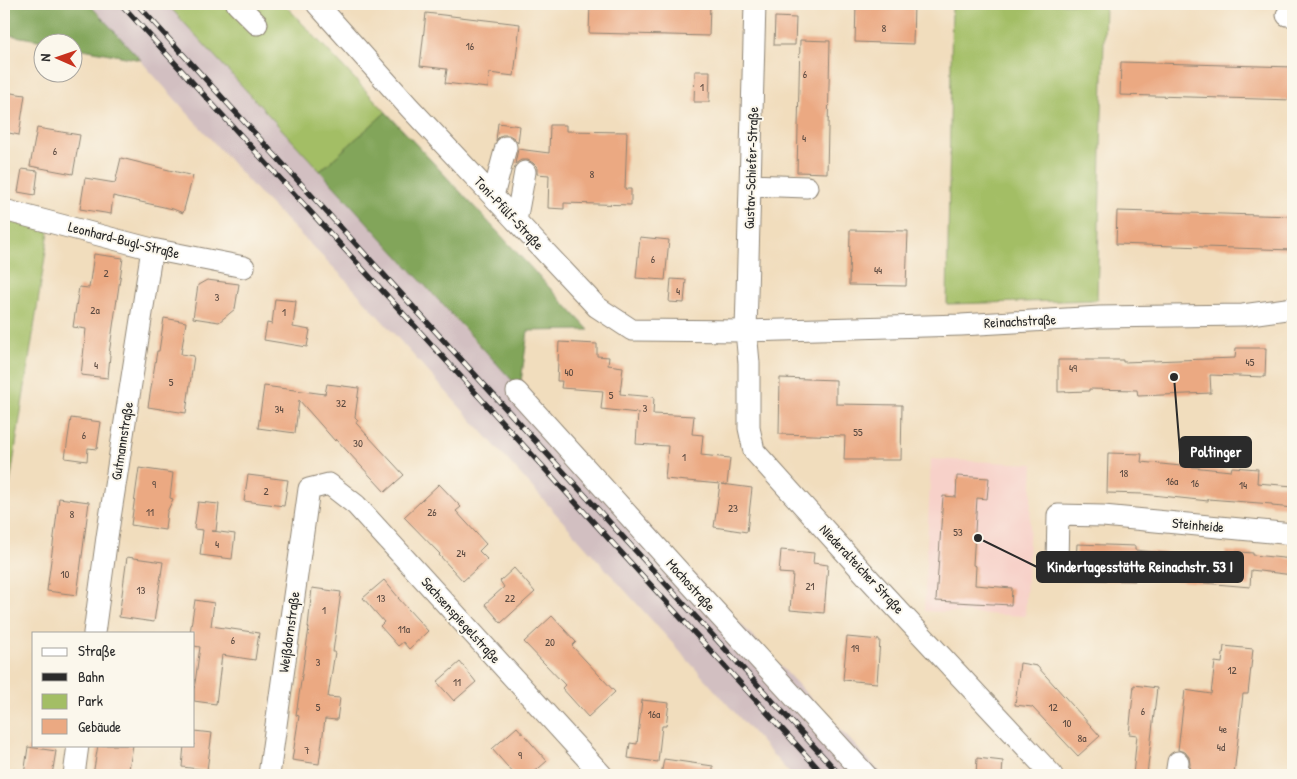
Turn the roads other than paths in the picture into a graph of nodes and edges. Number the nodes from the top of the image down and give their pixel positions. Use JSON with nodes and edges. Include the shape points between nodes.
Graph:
{"nodes":[{"id":1,"x":237,"y":4,"type":"edge"},
{"id":2,"x":316,"y":4,"type":"edge"},
{"id":3,"x":755,"y":4,"type":"edge"},
{"id":4,"x":257,"y":24,"type":"dead end"},
{"id":5,"x":506,"y":147,"type":"dead end"},
{"id":6,"x":525,"y":172,"type":"dead end"},
{"id":7,"x":750,"y":185,"type":"junction"},
{"id":8,"x":807,"y":187,"type":"dead end"},
{"id":9,"x":493,"y":196,"type":"junction"},
{"id":10,"x":4,"y":210,"type":"edge"},
{"id":11,"x":516,"y":221,"type":"junction"},
{"id":12,"x":152,"y":249,"type":"junction"},
{"id":13,"x":244,"y":267,"type":"dead end"},
{"id":14,"x":1293,"y":308,"type":"edge"},
{"id":15,"x":746,"y":331,"type":"junction"},
{"id":16,"x":517,"y":392,"type":"dead end"},
{"id":17,"x":309,"y":489,"type":"joint"},
{"id":18,"x":1293,"y":534,"type":"edge"},
{"id":19,"x":1058,"y":562,"type":"dead end"},
{"id":20,"x":94,"y":632,"type":"edge"},
{"id":21,"x":78,"y":746,"type":"edge"},
{"id":22,"x":74,"y":775,"type":"edge"},
{"id":23,"x":269,"y":775,"type":"edge"},
{"id":24,"x":602,"y":775,"type":"edge"},
{"id":25,"x":866,"y":775,"type":"edge"},
{"id":26,"x":1052,"y":775,"type":"edge"}],
"edges":[{"from":1,"to":4,"type":"street"},
{"from":2,"to":9,"type":"street","name":"Toni-Pfülf-Straße"},
{"from":3,"to":7,"type":"street","name":"Gustav-Schiefer-Straße"},
{"from":5,"to":9,"type":"street"},
{"from":6,"to":11,"type":"street"},
{"from":7,"to":8,"type":"street"},
{"from":7,"to":15,"type":"street","name":"Gustav-Schiefer-Straße"},
{"from":9,"to":11,"type":"street","name":"Toni-Pfülf-Straße"},
{"from":10,"to":12,"type":"street","name":"Leonhard-Bugl-Straße"},
{"from":11,"to":15,"type":"street","name":"Toni-Pfülf-Straße","via":[[597,307],[632,330]]},
{"from":12,"to":13,"type":"street","name":"Leonhard-Bugl-Straße"},
{"from":12,"to":20,"type":"street","name":"Gutmannstraße"},
{"from":14,"to":15,"type":"street","name":"Reinachstraße","via":[[1244,315],[1100,317],[961,325]]},
{"from":15,"to":26,"type":"street","name":"Niederalteicher Straße","via":[[749,428],[754,451]]},
{"from":16,"to":25,"type":"street","name":"Mochostraße"},
{"from":17,"to":23,"type":"street","name":"Weißdornstraße"},
{"from":17,"to":24,"type":"street","name":"Sachsenspiegelstraße","via":[[329,484],[356,505]]},
{"from":18,"to":19,"type":"street","name":"Steinheide","via":[[1103,516],[1058,515]]},
{"from":21,"to":22,"type":"street"}]}
